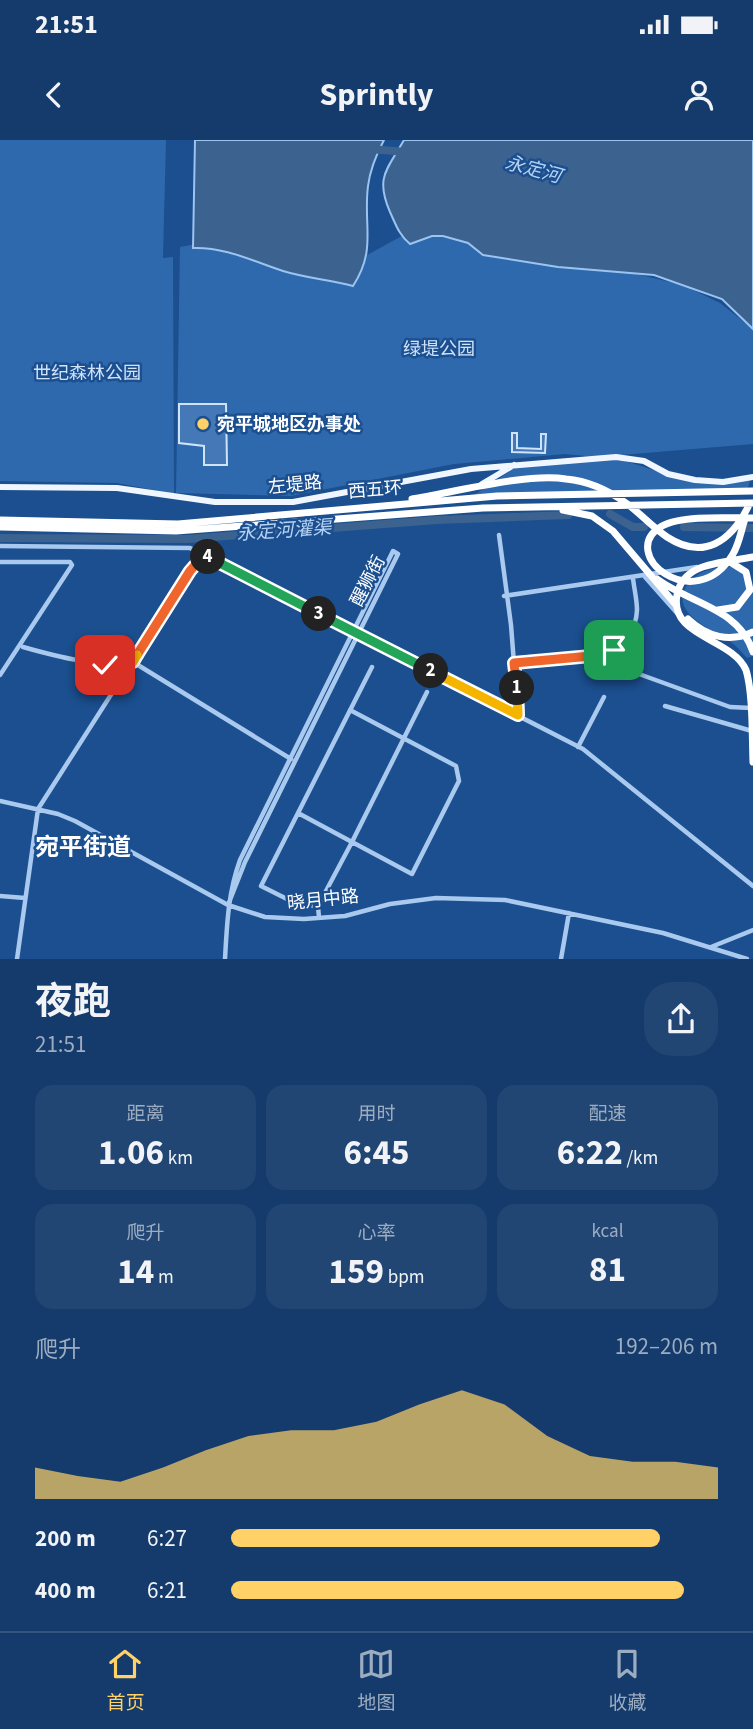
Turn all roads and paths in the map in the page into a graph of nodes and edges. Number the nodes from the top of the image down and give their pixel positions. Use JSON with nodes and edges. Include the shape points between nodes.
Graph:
{"nodes":[{"id":1,"x":516,"y":464,"type":"junction"},
{"id":2,"x":753,"y":477,"type":"edge"},
{"id":3,"x":0,"y":487,"type":"edge"},
{"id":4,"x":471,"y":489,"type":"junction"},
{"id":5,"x":753,"y":490,"type":"edge"},
{"id":6,"x":751,"y":505,"type":"edge"},
{"id":7,"x":367,"y":506,"type":"junction"},
{"id":8,"x":538,"y":507,"type":"junction"},
{"id":9,"x":753,"y":517,"type":"edge"},
{"id":10,"x":0,"y":520,"type":"edge"},
{"id":11,"x":0,"y":527,"type":"edge"},
{"id":12,"x":499,"y":535,"type":"dead end"},
{"id":13,"x":0,"y":546,"type":"edge"},
{"id":14,"x":204,"y":555,"type":"junction"},
{"id":15,"x":753,"y":557,"type":"edge"},
{"id":16,"x":0,"y":562,"type":"edge"},
{"id":17,"x":730,"y":562,"type":"junction"},
{"id":18,"x":698,"y":567,"type":"junction"},
{"id":19,"x":645,"y":573,"type":"junction"},
{"id":20,"x":633,"y":578,"type":"junction"},
{"id":21,"x":506,"y":596,"type":"junction"},
{"id":22,"x":717,"y":610,"type":"junction"},
{"id":23,"x":678,"y":615,"type":"junction"},
{"id":24,"x":355,"y":632,"type":"junction"},
{"id":25,"x":753,"y":632,"type":"edge"},
{"id":26,"x":23,"y":648,"type":"dead end"},
{"id":27,"x":753,"y":652,"type":"edge"},
{"id":28,"x":133,"y":662,"type":"junction"},
{"id":29,"x":514,"y":663,"type":"junction"},
{"id":30,"x":372,"y":667,"type":"dead end"},
{"id":31,"x":628,"y":670,"type":"dead end"},
{"id":32,"x":0,"y":676,"type":"edge"},
{"id":33,"x":427,"y":692,"type":"dead end"},
{"id":34,"x":604,"y":697,"type":"dead end"},
{"id":35,"x":665,"y":706,"type":"dead end"},
{"id":36,"x":751,"y":708,"type":"edge"},
{"id":37,"x":350,"y":710,"type":"junction"},
{"id":38,"x":518,"y":715,"type":"junction"},
{"id":39,"x":752,"y":733,"type":"edge"},
{"id":40,"x":404,"y":738,"type":"junction"},
{"id":41,"x":578,"y":747,"type":"junction"},
{"id":42,"x":289,"y":758,"type":"junction"},
{"id":43,"x":295,"y":762,"type":"junction"},
{"id":44,"x":753,"y":762,"type":"edge"},
{"id":45,"x":0,"y":802,"type":"edge"},
{"id":46,"x":38,"y":809,"type":"junction"},
{"id":47,"x":298,"y":813,"type":"junction"},
{"id":48,"x":352,"y":842,"type":"junction"},
{"id":49,"x":753,"y":886,"type":"edge"},
{"id":50,"x":0,"y":896,"type":"edge"},
{"id":51,"x":26,"y":898,"type":"junction"},
{"id":52,"x":228,"y":905,"type":"junction"},
{"id":53,"x":318,"y":906,"type":"junction"},
{"id":54,"x":569,"y":914,"type":"junction"},
{"id":55,"x":319,"y":918,"type":"junction"},
{"id":56,"x":753,"y":930,"type":"edge"},
{"id":57,"x":710,"y":947,"type":"junction"},
{"id":58,"x":17,"y":959,"type":"edge"},
{"id":59,"x":225,"y":959,"type":"edge"},
{"id":60,"x":561,"y":959,"type":"edge"},
{"id":61,"x":747,"y":959,"type":"edge"}],
"edges":[{"from":1,"to":2,"type":"main road","name":"左堤路","via":[[616,457],[643,461],[668,474],[695,480]]},
{"from":1,"to":3,"type":"main road","name":"左堤路","via":[[293,502],[215,502],[117,488]]},
{"from":1,"to":4,"type":"main road"},
{"from":4,"to":6,"type":"highway","via":[[554,478],[576,480],[624,501],[666,536],[695,547],[710,546],[727,537]]},
{"from":4,"to":7,"type":"highway"},
{"from":5,"to":6,"type":"highway"},
{"from":5,"to":7,"type":"highway","name":"西五环","via":[[498,496]]},
{"from":6,"to":8,"type":"highway","name":"西五环"},
{"from":6,"to":9,"type":"highway","via":[[736,549],[718,572],[689,582],[668,577],[653,564],[650,542],[662,526],[683,521]]},
{"from":7,"to":10,"type":"highway","name":"西五环","via":[[178,524]]},
{"from":8,"to":11,"type":"highway","name":"西五环","via":[[176,531]]},
{"from":8,"to":19,"type":"highway","via":[[592,516],[612,531]]},
{"from":12,"to":21,"type":"street"},
{"from":13,"to":14,"type":"street","via":[[173,546]]},
{"from":14,"to":24,"type":"street"},
{"from":14,"to":28,"type":"street"},
{"from":15,"to":17,"type":"highway"},
{"from":16,"to":32,"type":"street","via":[[72,565]]},
{"from":17,"to":18,"type":"highway"},
{"from":17,"to":22,"type":"highway","via":[[746,572],[750,590],[737,607]]},
{"from":18,"to":19,"type":"street"},
{"from":18,"to":23,"type":"highway","via":[[679,588]]},
{"from":19,"to":20,"type":"street"},
{"from":19,"to":22,"type":"highway"},
{"from":19,"to":23,"type":"street"},
{"from":19,"to":25,"type":"highway","via":[[701,630],[723,638]]},
{"from":20,"to":21,"type":"street"},
{"from":20,"to":29,"type":"street","via":[[634,624],[614,650]]},
{"from":21,"to":29,"type":"street"},
{"from":22,"to":27,"type":"highway","via":[[740,627]]},
{"from":23,"to":36,"type":"highway","via":[[738,659],[746,670]]},
{"from":24,"to":24,"type":"street","name":"醒狮街","via":[[398,554],[393,551]]},
{"from":24,"to":38,"type":"street"},
{"from":24,"to":42,"type":"street","name":"醒狮街"},
{"from":24,"to":43,"type":"street","name":"醒狮街"},
{"from":26,"to":28,"type":"street","via":[[105,665]]},
{"from":28,"to":42,"type":"street"},
{"from":28,"to":46,"type":"street"},
{"from":29,"to":38,"type":"street"},
{"from":30,"to":37,"type":"street"},
{"from":31,"to":36,"type":"street","via":[[730,707]]},
{"from":33,"to":40,"type":"street"},
{"from":34,"to":41,"type":"street"},
{"from":35,"to":39,"type":"street"},
{"from":36,"to":39,"type":"highway"},
{"from":37,"to":40,"type":"street"},
{"from":37,"to":47,"type":"street"},
{"from":38,"to":41,"type":"street"},
{"from":39,"to":44,"type":"highway"},
{"from":40,"to":48,"type":"street"},
{"from":40,"to":48,"type":"street","via":[[456,766],[459,781],[412,874]]},
{"from":41,"to":49,"type":"street"},
{"from":42,"to":43,"type":"street"},
{"from":42,"to":52,"type":"street","name":"醒狮街","via":[[240,860]]},
{"from":43,"to":52,"type":"street","name":"醒狮街"},
{"from":45,"to":46,"type":"street","name":"晓月中路"},
{"from":46,"to":51,"type":"street"},
{"from":46,"to":52,"type":"street","name":"晓月中路","via":[[75,821]]},
{"from":47,"to":48,"type":"street"},
{"from":47,"to":53,"type":"street","via":[[261,886],[297,904]]},
{"from":48,"to":53,"type":"street"},
{"from":50,"to":51,"type":"street"},
{"from":51,"to":58,"type":"street"},
{"from":52,"to":55,"type":"street","name":"晓月中路","via":[[265,917]]},
{"from":52,"to":59,"type":"street","name":"醒狮街"},
{"from":53,"to":55,"type":"street"},
{"from":54,"to":55,"type":"street","name":"晓月中路","via":[[505,900],[436,898]]},
{"from":54,"to":57,"type":"street","name":"晓月中路"},
{"from":54,"to":60,"type":"street"},
{"from":56,"to":57,"type":"street"},
{"from":57,"to":61,"type":"street","name":"晓月中路"}]}
